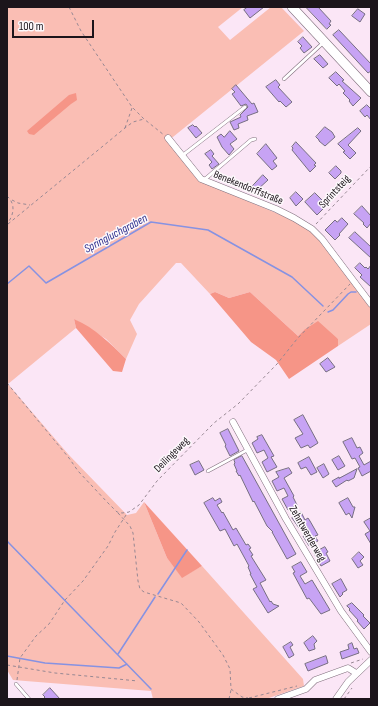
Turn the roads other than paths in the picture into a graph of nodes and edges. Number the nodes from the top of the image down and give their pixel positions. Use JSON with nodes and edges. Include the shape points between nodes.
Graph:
{"nodes":[{"id":1,"x":292,"y":7,"type":"edge"},
{"id":2,"x":324,"y":41,"type":"junction"},
{"id":3,"x":284,"y":79,"type":"dead end"},
{"id":4,"x":371,"y":92,"type":"edge"},
{"id":5,"x":245,"y":107,"type":"dead end"},
{"id":6,"x":168,"y":138,"type":"road end"},
{"id":7,"x":255,"y":139,"type":"dead end"},
{"id":8,"x":183,"y":155,"type":"junction"},
{"id":9,"x":204,"y":180,"type":"junction"},
{"id":10,"x":371,"y":304,"type":"edge"},
{"id":11,"x":233,"y":422,"type":"dead end"},
{"id":12,"x":249,"y":450,"type":"junction"},
{"id":13,"x":208,"y":471,"type":"dead end"},
{"id":14,"x":371,"y":652,"type":"edge"},
{"id":15,"x":371,"y":660,"type":"edge"},
{"id":16,"x":356,"y":673,"type":"junction"},
{"id":17,"x":16,"y":684,"type":"road end"},
{"id":18,"x":29,"y":699,"type":"edge"},
{"id":19,"x":278,"y":699,"type":"edge"},
{"id":20,"x":336,"y":699,"type":"edge"}],
"edges":[{"from":1,"to":2,"type":"street"},
{"from":2,"to":3,"type":"lane"},
{"from":2,"to":4,"type":"street"},
{"from":5,"to":8,"type":"lane"},
{"from":6,"to":8,"type":"street","name":"Benekendorffstraße"},
{"from":7,"to":9,"type":"lane"},
{"from":8,"to":9,"type":"street","name":"Benekendorffstraße","via":[[196,175]]},
{"from":9,"to":10,"type":"street","name":"Benekendorffstraße","via":[[276,209],[312,229]]},
{"from":11,"to":12,"type":"street","name":"Zehntwerderweg"},
{"from":12,"to":13,"type":"lane"},
{"from":12,"to":14,"type":"street","name":"Zehntwerderweg","via":[[286,519],[341,611]]},
{"from":15,"to":16,"type":"street"},
{"from":16,"to":19,"type":"street","via":[[348,668],[315,680],[306,689]]},
{"from":16,"to":20,"type":"street"},
{"from":17,"to":18,"type":"lane"}]}
